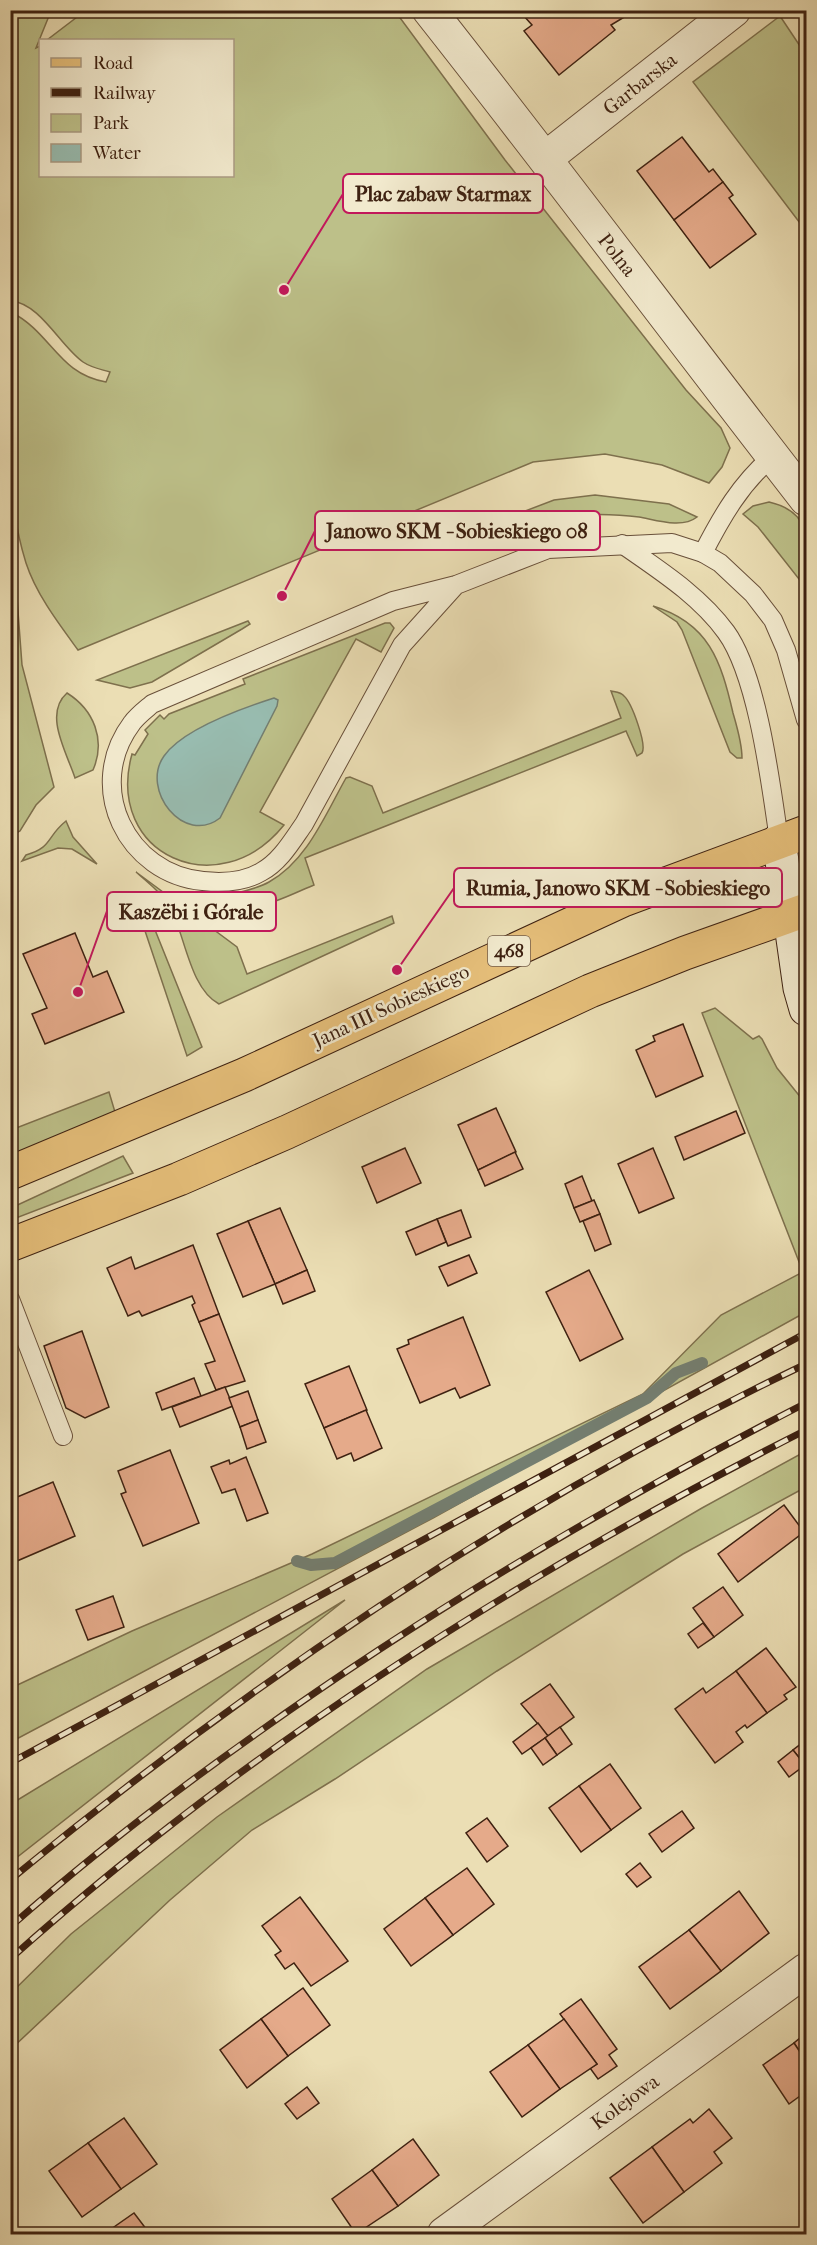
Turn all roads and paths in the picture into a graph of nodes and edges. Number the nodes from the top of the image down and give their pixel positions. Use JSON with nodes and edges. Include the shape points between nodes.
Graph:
{"nodes":[{"id":1,"x":429,"y":10,"type":"edge"},
{"id":2,"x":734,"y":10,"type":"edge"},
{"id":3,"x":546,"y":158,"type":"junction"},
{"id":4,"x":773,"y":456,"type":"junction"},
{"id":5,"x":807,"y":499,"type":"edge"},
{"id":6,"x":622,"y":544,"type":"junction"},
{"id":7,"x":703,"y":553,"type":"junction"},
{"id":8,"x":456,"y":585,"type":"junction"},
{"id":9,"x":807,"y":720,"type":"edge"},
{"id":10,"x":793,"y":836,"type":"edge"},
{"id":11,"x":798,"y":913,"type":"edge"},
{"id":12,"x":807,"y":1009,"type":"edge"},
{"id":13,"x":10,"y":1173,"type":"edge"},
{"id":14,"x":10,"y":1245,"type":"edge"},
{"id":15,"x":10,"y":1299,"type":"edge"},
{"id":16,"x":63,"y":1436,"type":"dead end"},
{"id":17,"x":807,"y":1970,"type":"edge"},
{"id":18,"x":444,"y":2235,"type":"edge"}],
"edges":[{"from":1,"to":3,"type":"street","name":"Polna"},
{"from":2,"to":3,"type":"street","name":"Garbarska"},
{"from":3,"to":4,"type":"street","name":"Polna"},
{"from":4,"to":5,"type":"street","name":"Polna"},
{"from":4,"to":7,"type":"lane","via":[[739,491]]},
{"from":6,"to":7,"type":"lane","via":[[672,543]]},
{"from":6,"to":8,"type":"lane","via":[[548,549]]},
{"from":6,"to":10,"type":"lane","via":[[684,587],[726,632],[741,659],[772,787]]},
{"from":7,"to":9,"type":"lane","via":[[720,563],[753,594],[773,620],[800,688]]},
{"from":8,"to":8,"type":"lane","via":[[393,601],[152,704],[127,731],[112,774],[116,813],[132,845],[183,879],[226,883],[261,872],[285,852],[304,824],[402,645]]},
{"from":10,"to":11,"type":"street"},
{"from":10,"to":13,"type":"main road","name":"Jana III Sobieskiego","number":"468","via":[[623,900],[244,1076]]},
{"from":11,"to":12,"type":"street","via":[[800,988]]},
{"from":11,"to":14,"type":"main road","via":[[590,991],[179,1179]]},
{"from":15,"to":16,"type":"lane"},
{"from":17,"to":18,"type":"street","name":"Kolejowa"}]}
